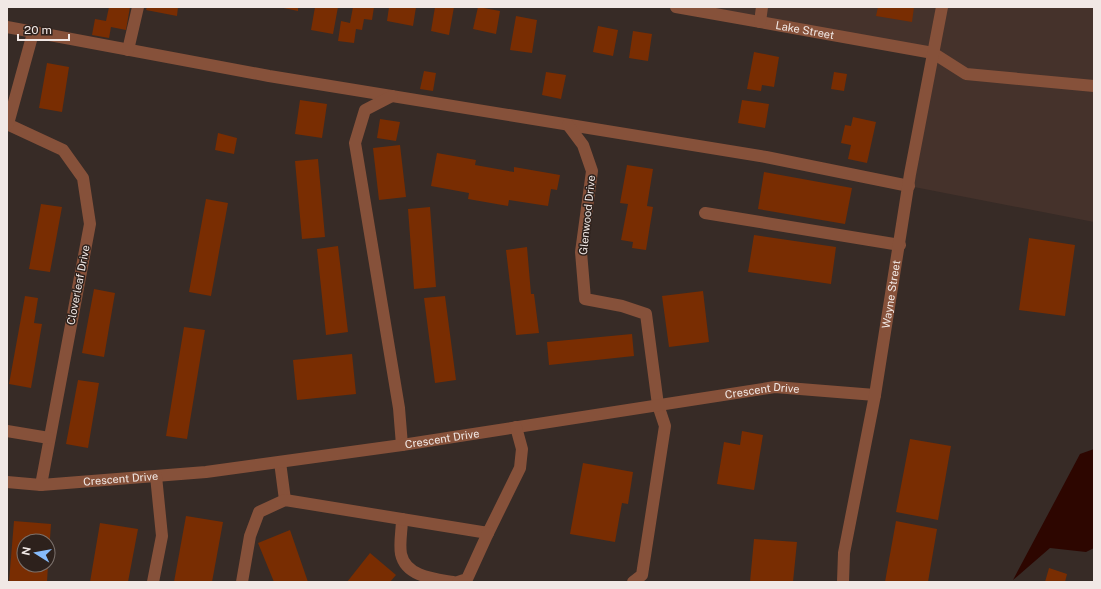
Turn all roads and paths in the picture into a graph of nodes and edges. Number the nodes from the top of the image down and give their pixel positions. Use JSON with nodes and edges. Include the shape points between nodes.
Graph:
{"nodes":[{"id":1,"x":138,"y":7,"type":"edge"},
{"id":2,"x":676,"y":7,"type":"edge"},
{"id":3,"x":762,"y":7,"type":"edge"},
{"id":4,"x":942,"y":7,"type":"edge"},
{"id":5,"x":760,"y":22,"type":"junction"},
{"id":6,"x":7,"y":28,"type":"edge"},
{"id":7,"x":33,"y":33,"type":"junction"},
{"id":8,"x":128,"y":50,"type":"junction"},
{"id":9,"x":933,"y":53,"type":"junction"},
{"id":10,"x":1094,"y":86,"type":"edge"},
{"id":11,"x":392,"y":96,"type":"junction"},
{"id":12,"x":7,"y":124,"type":"edge"},
{"id":13,"x":568,"y":125,"type":"junction"},
{"id":14,"x":909,"y":186,"type":"junction"},
{"id":15,"x":705,"y":213,"type":"dead end"},
{"id":16,"x":900,"y":245,"type":"junction"},
{"id":17,"x":875,"y":395,"type":"junction"},
{"id":18,"x":658,"y":405,"type":"junction"},
{"id":19,"x":516,"y":427,"type":"junction"},
{"id":20,"x":7,"y":431,"type":"edge"},
{"id":21,"x":49,"y":438,"type":"junction"},
{"id":22,"x":402,"y":445,"type":"junction"},
{"id":23,"x":280,"y":462,"type":"junction"},
{"id":24,"x":156,"y":476,"type":"junction"},
{"id":25,"x":7,"y":482,"type":"edge"},
{"id":26,"x":41,"y":485,"type":"junction"},
{"id":27,"x":285,"y":500,"type":"junction"},
{"id":28,"x":402,"y":519,"type":"junction"},
{"id":29,"x":488,"y":533,"type":"junction"},
{"id":30,"x":153,"y":582,"type":"edge"},
{"id":31,"x":242,"y":582,"type":"edge"},
{"id":32,"x":453,"y":582,"type":"edge"},
{"id":33,"x":458,"y":582,"type":"edge"},
{"id":34,"x":634,"y":582,"type":"edge"},
{"id":35,"x":843,"y":582,"type":"edge"}],
"edges":[{"from":1,"to":8,"type":"street"},
{"from":2,"to":5,"type":"street","name":"Lake Street"},
{"from":3,"to":5,"type":"street"},
{"from":4,"to":9,"type":"street","name":"Wayne Street"},
{"from":5,"to":9,"type":"street","name":"Lake Street"},
{"from":6,"to":7,"type":"street"},
{"from":7,"to":8,"type":"street"},
{"from":7,"to":12,"type":"street","name":"Cloverleaf Drive"},
{"from":8,"to":11,"type":"street"},
{"from":9,"to":10,"type":"street","via":[[966,74]]},
{"from":9,"to":14,"type":"street","name":"Wayne Street"},
{"from":11,"to":13,"type":"street"},
{"from":11,"to":22,"type":"street","via":[[365,110],[355,143],[399,408]]},
{"from":12,"to":21,"type":"street","name":"Cloverleaf Drive","via":[[63,150],[83,178],[90,224]]},
{"from":13,"to":14,"type":"street","via":[[766,157]]},
{"from":13,"to":18,"type":"street","name":"Glenwood Drive","via":[[583,145],[592,171],[581,252],[585,299],[622,306],[646,314]]},
{"from":14,"to":16,"type":"street","name":"Wayne Street"},
{"from":15,"to":16,"type":"street"},
{"from":16,"to":17,"type":"street","name":"Wayne Street"},
{"from":17,"to":18,"type":"street","name":"Crescent Drive","via":[[774,387]]},
{"from":17,"to":35,"type":"street","name":"Wayne Street","via":[[844,552]]},
{"from":18,"to":19,"type":"street","name":"Crescent Drive"},
{"from":18,"to":34,"type":"street","via":[[664,426],[642,575]]},
{"from":19,"to":22,"type":"street","name":"Crescent Drive"},
{"from":19,"to":29,"type":"street","via":[[522,448],[520,468]]},
{"from":20,"to":21,"type":"street"},
{"from":21,"to":26,"type":"street","name":"Cloverleaf Drive"},
{"from":22,"to":23,"type":"street","name":"Crescent Drive"},
{"from":23,"to":24,"type":"street","name":"Crescent Drive"},
{"from":23,"to":27,"type":"street"},
{"from":24,"to":26,"type":"street","name":"Crescent Drive"},
{"from":24,"to":30,"type":"street","via":[[162,536]]},
{"from":25,"to":26,"type":"street","name":"Crescent Drive"},
{"from":27,"to":28,"type":"street"},
{"from":27,"to":31,"type":"street","via":[[259,512],[250,536]]},
{"from":28,"to":29,"type":"street"},
{"from":28,"to":32,"type":"street","via":[[401,554],[408,568],[424,578]]},
{"from":29,"to":33,"type":"street","via":[[467,579]]}]}
